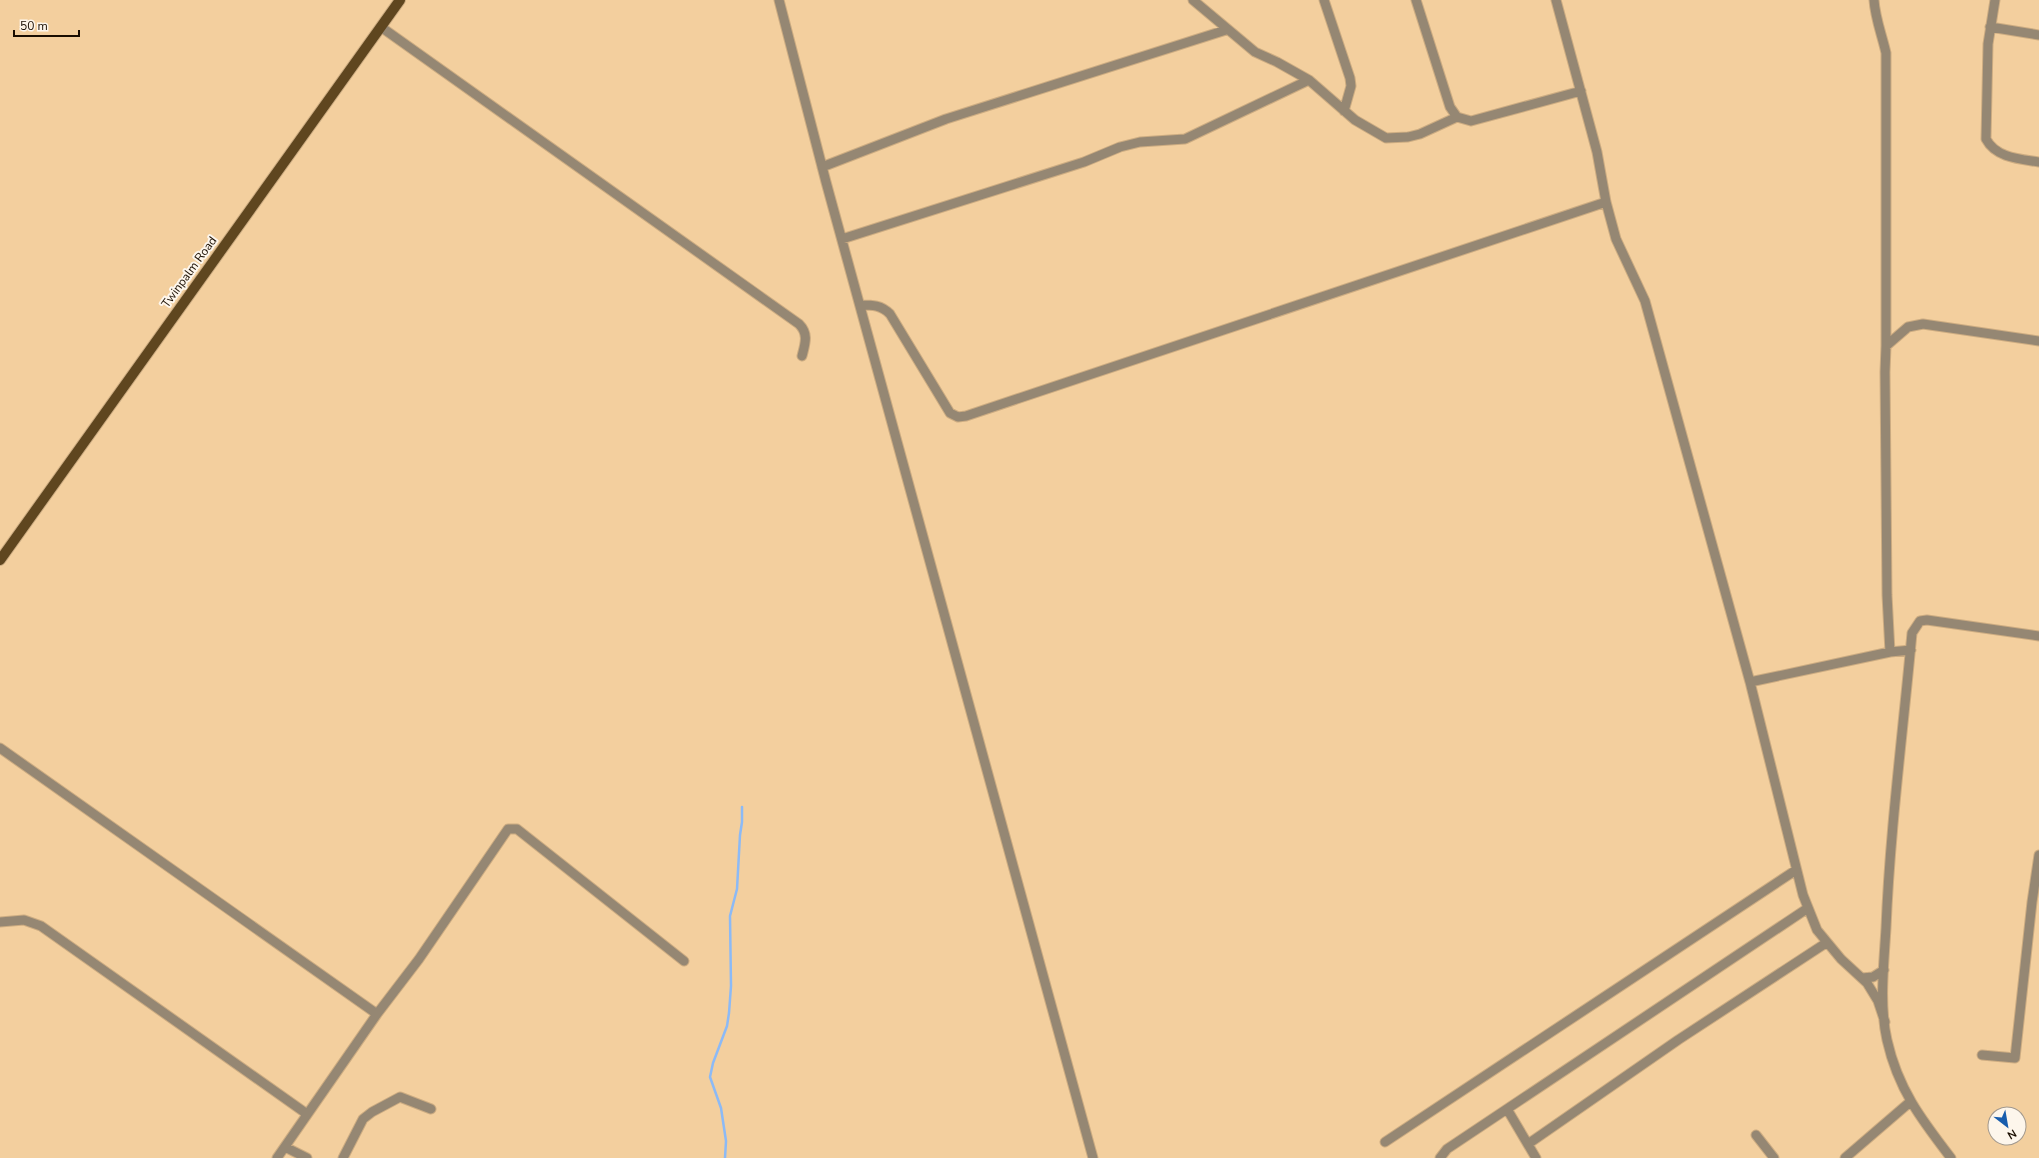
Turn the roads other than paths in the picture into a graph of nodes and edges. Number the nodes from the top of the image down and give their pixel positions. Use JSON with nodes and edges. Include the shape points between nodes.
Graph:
{"nodes":[{"id":1,"x":400,"y":0,"type":"edge"},
{"id":2,"x":779,"y":0,"type":"edge"},
{"id":3,"x":1324,"y":0,"type":"edge"},
{"id":4,"x":1416,"y":0,"type":"edge"},
{"id":5,"x":1556,"y":0,"type":"edge"},
{"id":6,"x":1874,"y":0,"type":"edge"},
{"id":7,"x":1995,"y":0,"type":"edge"},
{"id":8,"x":1198,"y":1,"type":"edge"},
{"id":9,"x":381,"y":27,"type":"junction"},
{"id":10,"x":1990,"y":27,"type":"junction"},
{"id":11,"x":1226,"y":30,"type":"junction"},
{"id":12,"x":2039,"y":35,"type":"edge"},
{"id":13,"x":1309,"y":80,"type":"junction"},
{"id":14,"x":1581,"y":91,"type":"junction"},
{"id":15,"x":1344,"y":111,"type":"junction"},
{"id":16,"x":1457,"y":117,"type":"junction"},
{"id":17,"x":2039,"y":162,"type":"edge"},
{"id":18,"x":822,"y":167,"type":"junction"},
{"id":19,"x":1606,"y":202,"type":"junction"},
{"id":20,"x":842,"y":239,"type":"junction"},
{"id":21,"x":860,"y":305,"type":"junction"},
{"id":22,"x":2039,"y":340,"type":"edge"},
{"id":23,"x":1886,"y":346,"type":"junction"},
{"id":24,"x":802,"y":356,"type":"dead end"},
{"id":25,"x":0,"y":560,"type":"edge"},
{"id":26,"x":2039,"y":636,"type":"edge"},
{"id":27,"x":1911,"y":650,"type":"junction"},
{"id":28,"x":1890,"y":652,"type":"junction"},
{"id":29,"x":1750,"y":682,"type":"junction"},
{"id":30,"x":0,"y":748,"type":"edge"},
{"id":31,"x":2039,"y":855,"type":"edge"},
{"id":32,"x":1796,"y":870,"type":"junction"},
{"id":33,"x":1808,"y":908,"type":"junction"},
{"id":34,"x":0,"y":922,"type":"edge"},
{"id":35,"x":1826,"y":943,"type":"junction"},
{"id":36,"x":684,"y":961,"type":"dead end"},
{"id":37,"x":1884,"y":970,"type":"junction"},
{"id":38,"x":1862,"y":978,"type":"junction"},
{"id":39,"x":377,"y":1014,"type":"junction"},
{"id":40,"x":1885,"y":1022,"type":"junction"},
{"id":41,"x":1982,"y":1054,"type":"dead end"},
{"id":42,"x":1910,"y":1102,"type":"junction"},
{"id":43,"x":431,"y":1109,"type":"dead end"},
{"id":44,"x":1507,"y":1109,"type":"junction"},
{"id":45,"x":307,"y":1114,"type":"junction"},
{"id":46,"x":1756,"y":1135,"type":"dead end"},
{"id":47,"x":1386,"y":1142,"type":"dead end"},
{"id":48,"x":1528,"y":1144,"type":"junction"},
{"id":49,"x":285,"y":1147,"type":"junction"},
{"id":50,"x":277,"y":1158,"type":"edge"},
{"id":51,"x":307,"y":1158,"type":"edge"},
{"id":52,"x":343,"y":1158,"type":"edge"},
{"id":53,"x":1093,"y":1158,"type":"edge"},
{"id":54,"x":1440,"y":1158,"type":"edge"},
{"id":55,"x":1536,"y":1158,"type":"edge"},
{"id":56,"x":1774,"y":1158,"type":"edge"},
{"id":57,"x":1845,"y":1158,"type":"edge"},
{"id":58,"x":1951,"y":1158,"type":"edge"}],
"edges":[{"from":1,"to":9,"type":"main road","name":"Twinpalm Road"},
{"from":2,"to":18,"type":"street"},
{"from":3,"to":15,"type":"street","via":[[1350,78],[1351,86]]},
{"from":4,"to":16,"type":"street","via":[[1450,107]]},
{"from":5,"to":14,"type":"street"},
{"from":6,"to":23,"type":"street","via":[[1886,53]]},
{"from":7,"to":10,"type":"street"},
{"from":8,"to":11,"type":"street"},
{"from":9,"to":24,"type":"street","via":[[799,324],[806,336]]},
{"from":9,"to":25,"type":"main road","name":"Twinpalm Road"},
{"from":10,"to":12,"type":"street"},
{"from":10,"to":17,"type":"street","via":[[1986,139],[1990,147],[1997,152]]},
{"from":11,"to":13,"type":"street","via":[[1255,52]]},
{"from":11,"to":18,"type":"street","via":[[946,119]]},
{"from":13,"to":15,"type":"street"},
{"from":13,"to":20,"type":"street","via":[[1185,139],[1140,142],[1120,147],[1084,162]]},
{"from":14,"to":16,"type":"street","via":[[1471,121]]},
{"from":14,"to":19,"type":"street"},
{"from":15,"to":16,"type":"street","via":[[1386,138],[1420,134]]},
{"from":18,"to":20,"type":"street"},
{"from":19,"to":21,"type":"street","via":[[966,416],[958,417],[950,413],[890,314],[884,308],[875,305]]},
{"from":19,"to":29,"type":"street","via":[[1616,239],[1645,301]]},
{"from":20,"to":21,"type":"street"},
{"from":21,"to":53,"type":"street"},
{"from":22,"to":23,"type":"street","via":[[1923,324],[1908,327]]},
{"from":23,"to":28,"type":"street","via":[[1887,587]]},
{"from":26,"to":27,"type":"street","via":[[1927,620],[1920,621],[1912,633]]},
{"from":27,"to":28,"type":"street"},
{"from":27,"to":37,"type":"street","via":[[1892,833]]},
{"from":28,"to":29,"type":"street"},
{"from":29,"to":32,"type":"street"},
{"from":30,"to":39,"type":"street"},
{"from":31,"to":41,"type":"street","via":[[2014,1058]]},
{"from":32,"to":33,"type":"street"},
{"from":32,"to":47,"type":"street"},
{"from":33,"to":35,"type":"street","via":[[1817,930]]},
{"from":33,"to":44,"type":"street"},
{"from":34,"to":45,"type":"street","via":[[24,920],[41,926]]},
{"from":35,"to":38,"type":"street"},
{"from":35,"to":48,"type":"street","via":[[1678,1040]]},
{"from":36,"to":39,"type":"street","via":[[517,829],[508,829],[420,959]]},
{"from":37,"to":38,"type":"street","via":[[1874,976]]},
{"from":37,"to":40,"type":"street"},
{"from":38,"to":40,"type":"street","via":[[1878,1001]]},
{"from":39,"to":45,"type":"street"},
{"from":40,"to":42,"type":"street","via":[[1890,1053]]},
{"from":42,"to":57,"type":"street"},
{"from":42,"to":58,"type":"street"},
{"from":43,"to":52,"type":"street","via":[[400,1097],[372,1112],[359,1126]]},
{"from":44,"to":48,"type":"street"},
{"from":44,"to":54,"type":"street","via":[[1447,1149]]},
{"from":45,"to":49,"type":"street"},
{"from":46,"to":56,"type":"street"},
{"from":48,"to":55,"type":"street"},
{"from":49,"to":50,"type":"street"},
{"from":49,"to":51,"type":"street"}]}
